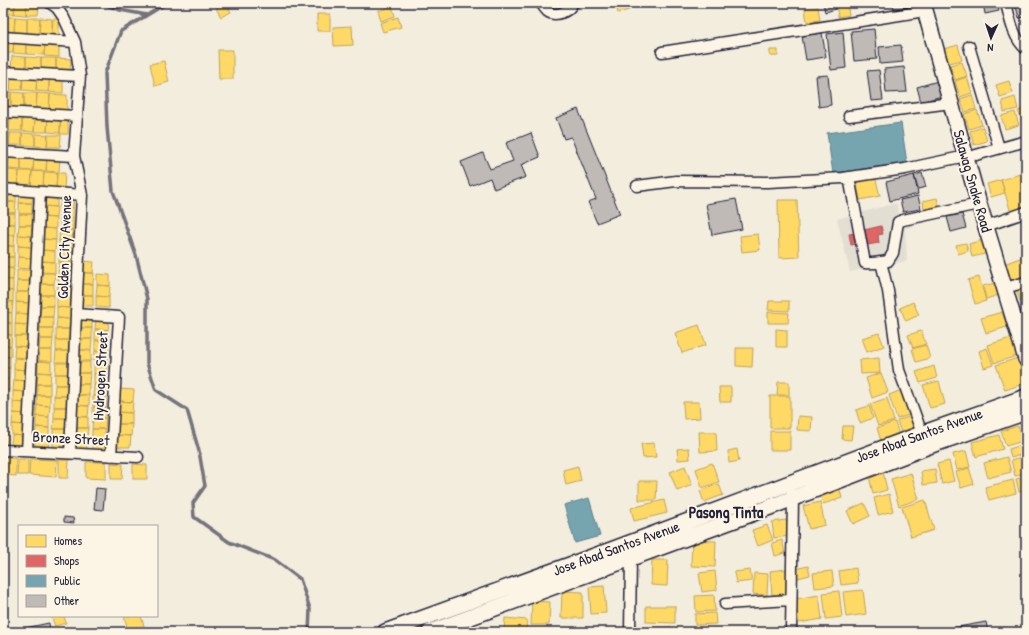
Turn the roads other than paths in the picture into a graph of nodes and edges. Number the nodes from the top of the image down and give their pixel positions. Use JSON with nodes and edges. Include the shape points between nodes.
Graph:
{"nodes":[{"id":1,"x":50,"y":3,"type":"edge"},
{"id":2,"x":541,"y":3,"type":"edge"},
{"id":3,"x":573,"y":3,"type":"edge"},
{"id":4,"x":1006,"y":3,"type":"edge"},
{"id":5,"x":924,"y":7,"type":"edge"},
{"id":6,"x":3,"y":37,"type":"edge"},
{"id":7,"x":75,"y":42,"type":"junction"},
{"id":8,"x":969,"y":46,"type":"dead end"},
{"id":9,"x":1026,"y":49,"type":"edge"},
{"id":10,"x":662,"y":52,"type":"dead end"},
{"id":11,"x":3,"y":72,"type":"edge"},
{"id":12,"x":80,"y":76,"type":"junction"},
{"id":13,"x":951,"y":103,"type":"junction"},
{"id":14,"x":3,"y":112,"type":"edge"},
{"id":15,"x":77,"y":116,"type":"junction"},
{"id":16,"x":848,"y":116,"type":"dead end"},
{"id":17,"x":1026,"y":141,"type":"edge"},
{"id":18,"x":1000,"y":148,"type":"junction"},
{"id":19,"x":3,"y":152,"type":"edge"},
{"id":20,"x":971,"y":155,"type":"junction"},
{"id":21,"x":74,"y":156,"type":"junction"},
{"id":22,"x":850,"y":177,"type":"junction"},
{"id":23,"x":637,"y":186,"type":"dead end"},
{"id":24,"x":3,"y":189,"type":"edge"},
{"id":25,"x":40,"y":192,"type":"junction"},
{"id":26,"x":82,"y":195,"type":"junction"},
{"id":27,"x":979,"y":204,"type":"junction"},
{"id":28,"x":1026,"y":212,"type":"edge"},
{"id":29,"x":986,"y":226,"type":"junction"},
{"id":30,"x":881,"y":262,"type":"junction"},
{"id":31,"x":1026,"y":282,"type":"edge"},
{"id":32,"x":1005,"y":288,"type":"junction"},
{"id":33,"x":76,"y":314,"type":"junction"},
{"id":34,"x":1026,"y":359,"type":"edge"},
{"id":35,"x":1026,"y":397,"type":"edge"},
{"id":36,"x":1026,"y":412,"type":"edge"},
{"id":37,"x":923,"y":440,"type":"junction"},
{"id":38,"x":3,"y":450,"type":"edge"},
{"id":39,"x":27,"y":451,"type":"junction"},
{"id":40,"x":70,"y":453,"type":"junction"},
{"id":41,"x":111,"y":456,"type":"junction"},
{"id":42,"x":138,"y":457,"type":"dead end"},
{"id":43,"x":788,"y":484,"type":"junction"},
{"id":44,"x":793,"y":498,"type":"junction"},
{"id":45,"x":628,"y":551,"type":"junction"},
{"id":46,"x":791,"y":600,"type":"junction"},
{"id":47,"x":725,"y":604,"type":"dead end"},
{"id":48,"x":385,"y":632,"type":"edge"},
{"id":49,"x":430,"y":632,"type":"edge"},
{"id":50,"x":630,"y":632,"type":"edge"},
{"id":51,"x":791,"y":632,"type":"edge"}],
"edges":[{"from":1,"to":7,"type":"street","name":"Golden City Avenue","via":[[64,18]]},
{"from":2,"to":3,"type":"street","via":[[546,11],[552,14],[562,13]]},
{"from":4,"to":9,"type":"street","via":[[1020,44]]},
{"from":5,"to":10,"type":"street"},
{"from":5,"to":13,"type":"main road","name":"Salawag Snake Road"},
{"from":6,"to":7,"type":"street"},
{"from":7,"to":12,"type":"street","name":"Golden City Avenue"},
{"from":8,"to":18,"type":"street"},
{"from":11,"to":12,"type":"street"},
{"from":12,"to":15,"type":"street","name":"Golden City Avenue"},
{"from":13,"to":16,"type":"street"},
{"from":13,"to":20,"type":"main road","name":"Salawag Snake Road"},
{"from":14,"to":15,"type":"street"},
{"from":15,"to":21,"type":"street","name":"Golden City Avenue"},
{"from":17,"to":18,"type":"street"},
{"from":18,"to":20,"type":"street"},
{"from":19,"to":21,"type":"street"},
{"from":20,"to":22,"type":"street"},
{"from":20,"to":27,"type":"main road","name":"Salawag Snake Road"},
{"from":21,"to":26,"type":"street","name":"Golden City Avenue"},
{"from":22,"to":23,"type":"street","via":[[768,182],[676,181]]},
{"from":22,"to":30,"type":"street","via":[[865,262]]},
{"from":24,"to":25,"type":"street"},
{"from":25,"to":26,"type":"street"},
{"from":25,"to":39,"type":"street"},
{"from":26,"to":33,"type":"street","name":"Golden City Avenue"},
{"from":27,"to":29,"type":"main road","name":"Salawag Snake Road"},
{"from":27,"to":30,"type":"street","via":[[898,222],[893,253],[888,261]]},
{"from":28,"to":29,"type":"street"},
{"from":29,"to":32,"type":"main road","name":"Salawag Snake Road"},
{"from":30,"to":37,"type":"street","via":[[888,291],[899,370]]},
{"from":31,"to":32,"type":"street"},
{"from":32,"to":34,"type":"main road","name":"Salawag Snake Road"},
{"from":33,"to":40,"type":"street","name":"Golden City Avenue"},
{"from":33,"to":41,"type":"street","name":"Hydrogen Street","via":[[118,317]]},
{"from":35,"to":37,"type":"main road","name":"Jose Abad Santos Avenue"},
{"from":36,"to":37,"type":"main road","name":"Jose Abad Santos Avenue"},
{"from":37,"to":43,"type":"main road","name":"Jose Abad Santos Avenue"},
{"from":37,"to":44,"type":"main road","name":"Jose Abad Santos Avenue"},
{"from":38,"to":39,"type":"street","name":"Bronze Street"},
{"from":39,"to":40,"type":"street","name":"Bronze Street"},
{"from":40,"to":41,"type":"street","name":"Bronze Street"},
{"from":41,"to":42,"type":"street","name":"Bronze Street"},
{"from":43,"to":44,"type":"street"},
{"from":43,"to":45,"type":"main road","name":"Jose Abad Santos Avenue"},
{"from":44,"to":45,"type":"main road","name":"Jose Abad Santos Avenue"},
{"from":44,"to":46,"type":"street"},
{"from":45,"to":48,"type":"main road","name":"Jose Abad Santos Avenue"},
{"from":45,"to":49,"type":"main road","name":"Jose Abad Santos Avenue"},
{"from":45,"to":50,"type":"street"},
{"from":46,"to":47,"type":"street"},
{"from":46,"to":51,"type":"street"}]}
